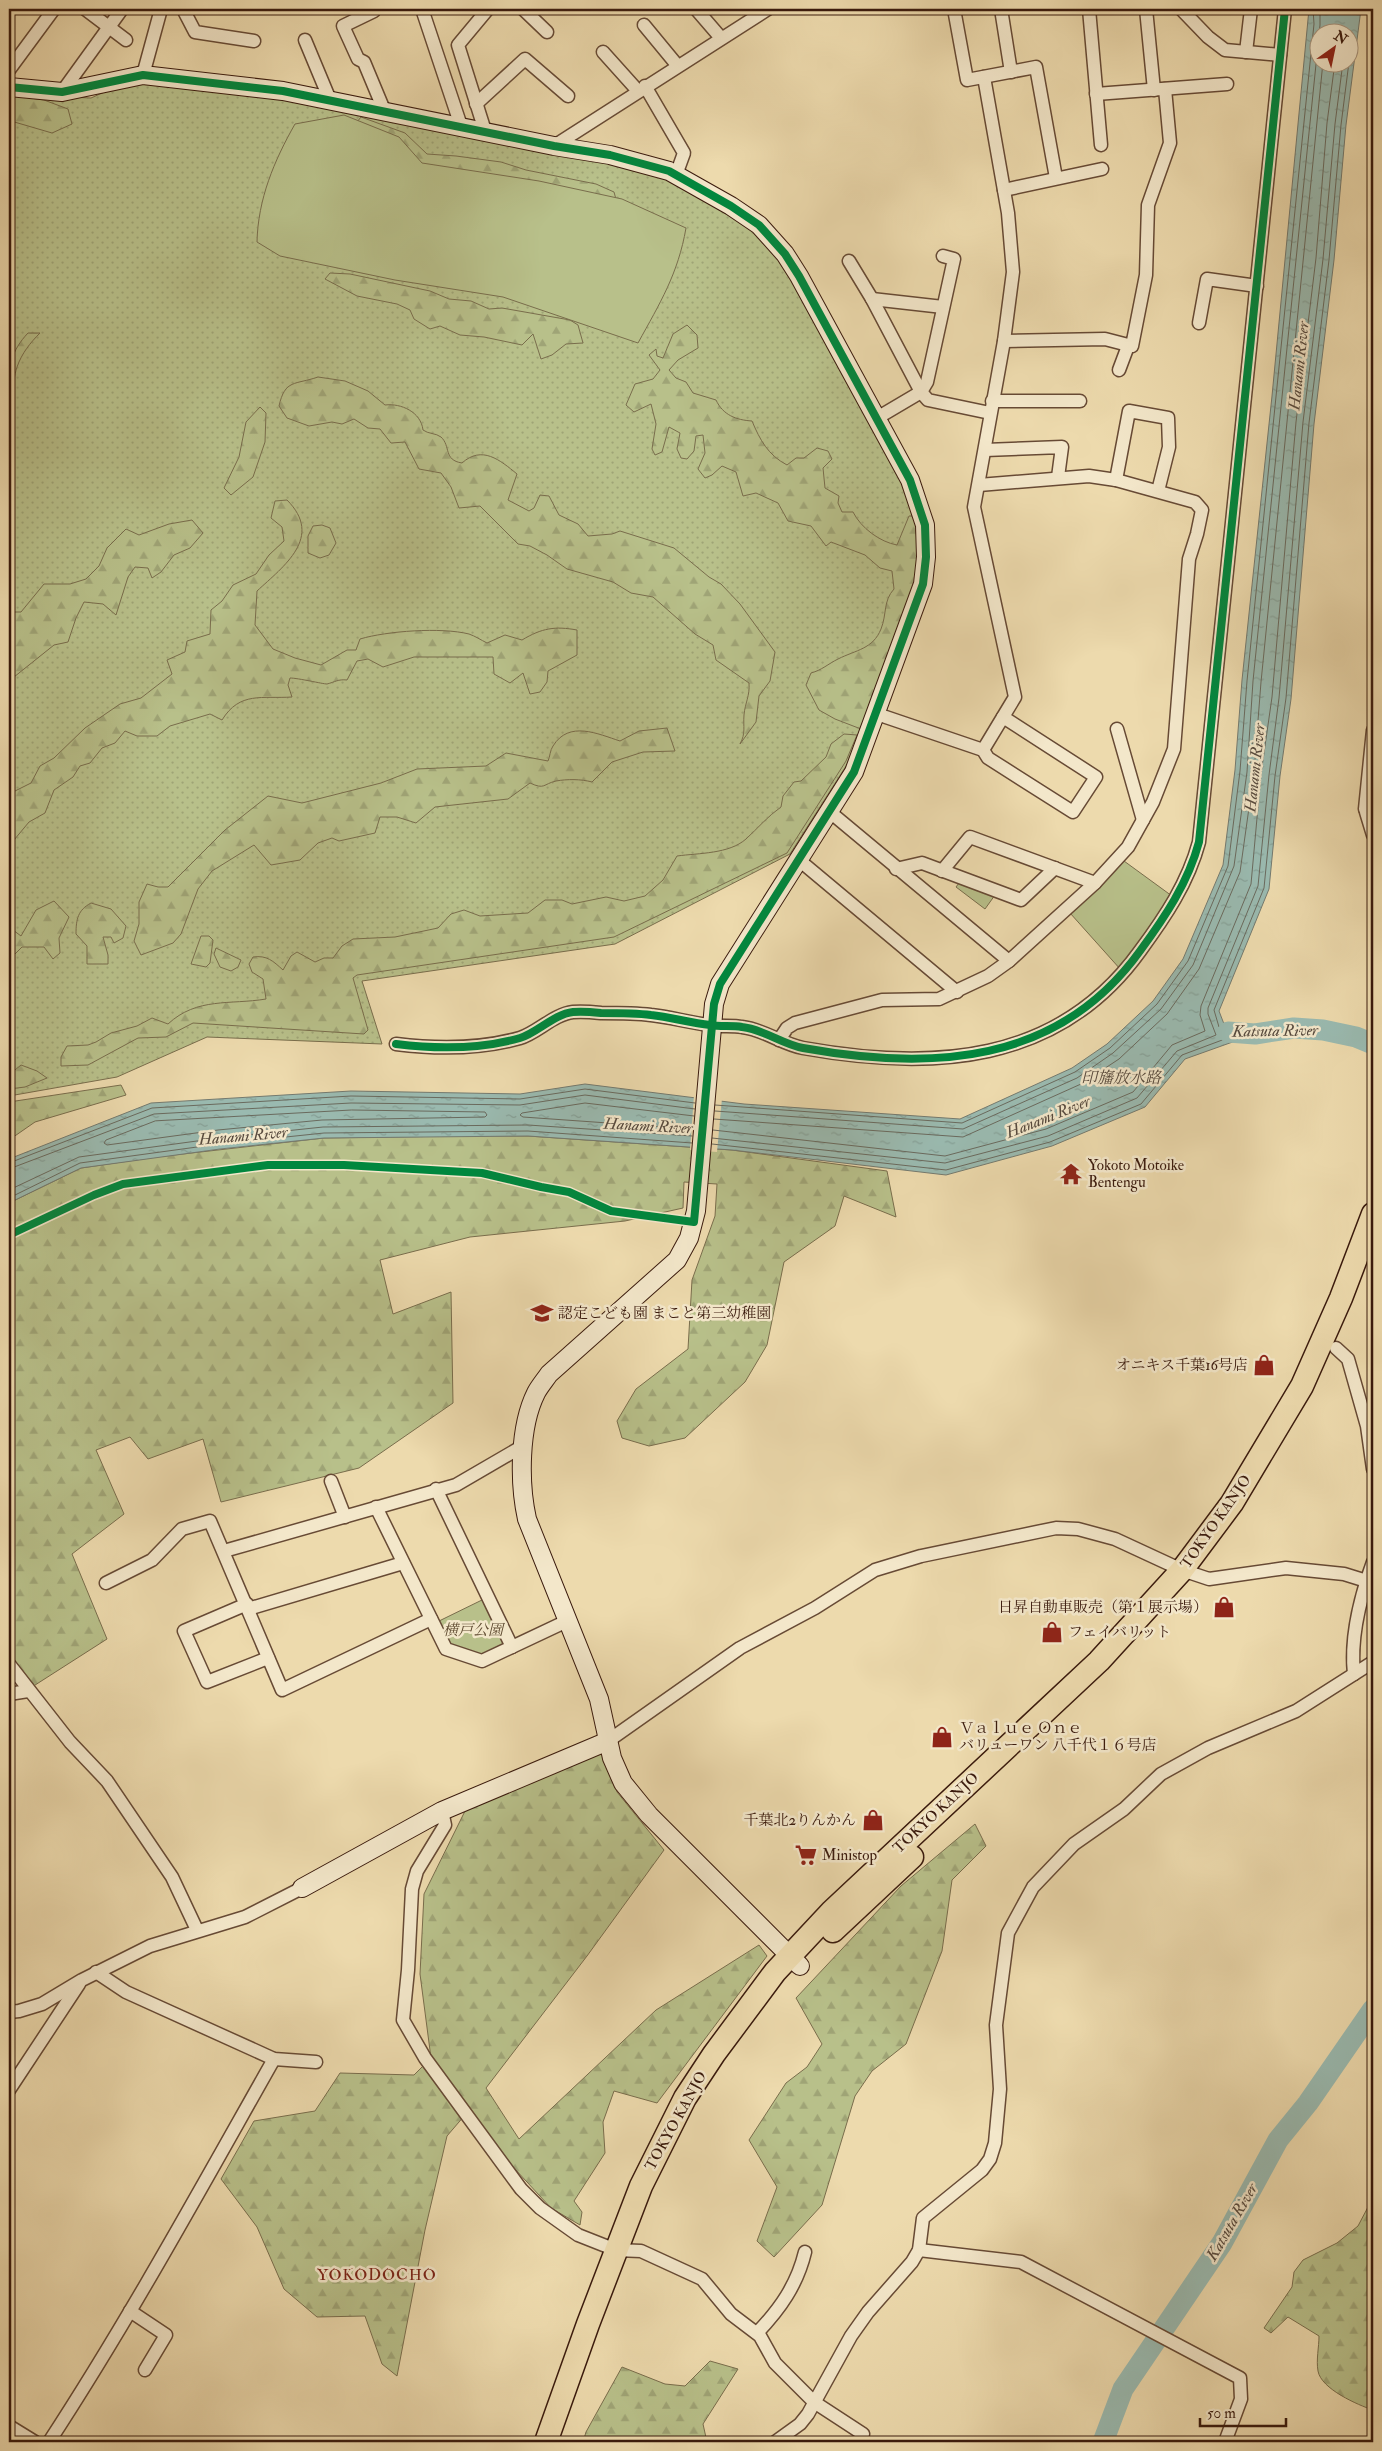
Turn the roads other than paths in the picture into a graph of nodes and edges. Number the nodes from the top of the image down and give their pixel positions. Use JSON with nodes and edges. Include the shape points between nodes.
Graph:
{"nodes":[{"id":1,"x":54,"y":9,"type":"edge"},
{"id":2,"x":85,"y":9,"type":"edge"},
{"id":3,"x":122,"y":9,"type":"edge"},
{"id":4,"x":161,"y":9,"type":"edge"},
{"id":5,"x":422,"y":9,"type":"edge"},
{"id":6,"x":488,"y":9,"type":"edge"},
{"id":7,"x":523,"y":9,"type":"edge"},
{"id":8,"x":696,"y":9,"type":"edge"},
{"id":9,"x":768,"y":9,"type":"edge"},
{"id":10,"x":954,"y":9,"type":"edge"},
{"id":11,"x":1001,"y":9,"type":"edge"},
{"id":12,"x":1089,"y":9,"type":"edge"},
{"id":13,"x":1146,"y":9,"type":"edge"},
{"id":14,"x":1181,"y":9,"type":"edge"},
{"id":15,"x":1251,"y":9,"type":"edge"},
{"id":16,"x":1285,"y":9,"type":"edge"},
{"id":17,"x":189,"y":11,"type":"edge"},
{"id":18,"x":374,"y":11,"type":"dead end"},
{"id":19,"x":644,"y":25,"type":"dead end"},
{"id":20,"x":108,"y":26,"type":"junction"},
{"id":21,"x":547,"y":32,"type":"dead end"},
{"id":22,"x":721,"y":38,"type":"junction"},
{"id":23,"x":126,"y":40,"type":"dead end"},
{"id":24,"x":254,"y":40,"type":"dead end"},
{"id":25,"x":305,"y":40,"type":"dead end"},
{"id":26,"x":603,"y":52,"type":"dead end"},
{"id":27,"x":1246,"y":52,"type":"junction"},
{"id":28,"x":1280,"y":55,"type":"junction"},
{"id":29,"x":677,"y":65,"type":"junction"},
{"id":30,"x":9,"y":70,"type":"edge"},
{"id":31,"x":1011,"y":72,"type":"junction"},
{"id":32,"x":143,"y":75,"type":"junction"},
{"id":33,"x":984,"y":77,"type":"junction"},
{"id":34,"x":1227,"y":84,"type":"dead end"},
{"id":35,"x":9,"y":87,"type":"edge"},
{"id":36,"x":642,"y":89,"type":"junction"},
{"id":37,"x":1159,"y":89,"type":"junction"},
{"id":38,"x":62,"y":92,"type":"junction"},
{"id":39,"x":1096,"y":94,"type":"junction"},
{"id":40,"x":568,"y":96,"type":"dead end"},
{"id":41,"x":330,"y":100,"type":"junction"},
{"id":42,"x":476,"y":104,"type":"junction"},
{"id":43,"x":384,"y":110,"type":"junction"},
{"id":44,"x":461,"y":126,"type":"junction"},
{"id":45,"x":485,"y":131,"type":"junction"},
{"id":46,"x":1101,"y":144,"type":"dead end"},
{"id":47,"x":554,"y":146,"type":"junction"},
{"id":48,"x":1102,"y":169,"type":"dead end"},
{"id":49,"x":676,"y":175,"type":"junction"},
{"id":50,"x":1056,"y":178,"type":"junction"},
{"id":51,"x":1004,"y":190,"type":"junction"},
{"id":52,"x":943,"y":256,"type":"dead end"},
{"id":53,"x":849,"y":261,"type":"dead end"},
{"id":54,"x":1257,"y":286,"type":"junction"},
{"id":55,"x":872,"y":299,"type":"junction"},
{"id":56,"x":943,"y":307,"type":"junction"},
{"id":57,"x":1199,"y":323,"type":"dead end"},
{"id":58,"x":1004,"y":341,"type":"junction"},
{"id":59,"x":1128,"y":346,"type":"junction"},
{"id":60,"x":1119,"y":370,"type":"dead end"},
{"id":61,"x":921,"y":392,"type":"junction"},
{"id":62,"x":1080,"y":401,"type":"dead end"},
{"id":63,"x":991,"y":407,"type":"junction"},
{"id":64,"x":877,"y":418,"type":"junction"},
{"id":65,"x":985,"y":450,"type":"junction"},
{"id":66,"x":1058,"y":477,"type":"junction"},
{"id":67,"x":1116,"y":480,"type":"junction"},
{"id":68,"x":979,"y":485,"type":"junction"},
{"id":69,"x":1158,"y":491,"type":"junction"},
{"id":70,"x":874,"y":714,"type":"junction"},
{"id":71,"x":1003,"y":717,"type":"junction"},
{"id":72,"x":1117,"y":729,"type":"dead end"},
{"id":73,"x":1373,"y":730,"type":"edge"},
{"id":74,"x":983,"y":750,"type":"junction"},
{"id":75,"x":830,"y":812,"type":"junction"},
{"id":76,"x":1369,"y":814,"type":"edge"},
{"id":77,"x":1143,"y":820,"type":"junction"},
{"id":78,"x":1373,"y":835,"type":"edge"},
{"id":79,"x":799,"y":860,"type":"junction"},
{"id":80,"x":1054,"y":868,"type":"junction"},
{"id":81,"x":896,"y":869,"type":"junction"},
{"id":82,"x":942,"y":871,"type":"junction"},
{"id":83,"x":1095,"y":883,"type":"junction"},
{"id":84,"x":1009,"y":962,"type":"junction"},
{"id":85,"x":957,"y":992,"type":"junction"},
{"id":86,"x":712,"y":1033,"type":"junction"},
{"id":87,"x":779,"y":1040,"type":"junction"},
{"id":88,"x":396,"y":1044,"type":"dead end"},
{"id":89,"x":1373,"y":1214,"type":"edge"},
{"id":90,"x":1373,"y":1255,"type":"edge"},
{"id":91,"x":1336,"y":1348,"type":"junction"},
{"id":92,"x":523,"y":1446,"type":"junction"},
{"id":93,"x":1373,"y":1469,"type":"edge"},
{"id":94,"x":331,"y":1481,"type":"dead end"},
{"id":95,"x":436,"y":1489,"type":"junction"},
{"id":96,"x":376,"y":1507,"type":"junction"},
{"id":97,"x":345,"y":1516,"type":"junction"},
{"id":98,"x":224,"y":1551,"type":"junction"},
{"id":99,"x":1373,"y":1562,"type":"edge"},
{"id":100,"x":403,"y":1563,"type":"junction"},
{"id":101,"x":1189,"y":1573,"type":"junction"},
{"id":102,"x":1370,"y":1582,"type":"edge"},
{"id":103,"x":106,"y":1583,"type":"dead end"},
{"id":104,"x":247,"y":1606,"type":"junction"},
{"id":105,"x":431,"y":1619,"type":"junction"},
{"id":106,"x":567,"y":1621,"type":"junction"},
{"id":107,"x":512,"y":1647,"type":"junction"},
{"id":108,"x":268,"y":1658,"type":"junction"},
{"id":109,"x":1373,"y":1662,"type":"edge"},
{"id":110,"x":9,"y":1664,"type":"edge"},
{"id":111,"x":1354,"y":1674,"type":"junction"},
{"id":112,"x":28,"y":1691,"type":"junction"},
{"id":113,"x":9,"y":1694,"type":"edge"},
{"id":114,"x":608,"y":1741,"type":"junction"},
{"id":115,"x":442,"y":1811,"type":"junction"},
{"id":116,"x":302,"y":1888,"type":"joint"},
{"id":117,"x":198,"y":1930,"type":"junction"},
{"id":118,"x":795,"y":1961,"type":"junction"},
{"id":119,"x":96,"y":1972,"type":"junction"},
{"id":120,"x":82,"y":1980,"type":"junction"},
{"id":121,"x":9,"y":2012,"type":"edge"},
{"id":122,"x":274,"y":2059,"type":"junction"},
{"id":123,"x":316,"y":2062,"type":"dead end"},
{"id":124,"x":9,"y":2090,"type":"edge"},
{"id":125,"x":623,"y":2250,"type":"junction"},
{"id":126,"x":919,"y":2250,"type":"junction"},
{"id":127,"x":805,"y":2252,"type":"dead end"},
{"id":128,"x":130,"y":2311,"type":"junction"},
{"id":129,"x":757,"y":2333,"type":"junction"},
{"id":130,"x":145,"y":2370,"type":"dead end"},
{"id":131,"x":814,"y":2402,"type":"junction"},
{"id":132,"x":9,"y":2426,"type":"edge"},
{"id":133,"x":863,"y":2434,"type":"dead end"},
{"id":134,"x":30,"y":2441,"type":"edge"},
{"id":135,"x":49,"y":2442,"type":"edge"},
{"id":136,"x":546,"y":2442,"type":"edge"},
{"id":137,"x":562,"y":2442,"type":"edge"},
{"id":138,"x":775,"y":2442,"type":"edge"},
{"id":139,"x":1225,"y":2442,"type":"edge"}],
"edges":[{"from":1,"to":30,"type":"street"},
{"from":2,"to":20,"type":"street"},
{"from":3,"to":20,"type":"street"},
{"from":4,"to":32,"type":"street"},
{"from":5,"to":44,"type":"street"},
{"from":6,"to":42,"type":"street","via":[[458,44]]},
{"from":7,"to":21,"type":"street"},
{"from":8,"to":22,"type":"street"},
{"from":9,"to":22,"type":"street"},
{"from":10,"to":33,"type":"street","via":[[967,80]]},
{"from":11,"to":31,"type":"street"},
{"from":12,"to":39,"type":"street"},
{"from":13,"to":37,"type":"street"},
{"from":14,"to":27,"type":"street","via":[[1225,50]]},
{"from":15,"to":27,"type":"street"},
{"from":16,"to":28,"type":"street"},
{"from":17,"to":24,"type":"street","via":[[196,32]]},
{"from":18,"to":43,"type":"street","via":[[344,26],[358,59],[364,62]]},
{"from":19,"to":29,"type":"street"},
{"from":20,"to":23,"type":"street"},
{"from":20,"to":38,"type":"street"},
{"from":22,"to":29,"type":"street"},
{"from":25,"to":41,"type":"street"},
{"from":26,"to":36,"type":"street"},
{"from":27,"to":28,"type":"street"},
{"from":28,"to":54,"type":"street"},
{"from":29,"to":36,"type":"street"},
{"from":31,"to":33,"type":"street"},
{"from":31,"to":50,"type":"street","via":[[1036,67]]},
{"from":32,"to":38,"type":"street"},
{"from":32,"to":41,"type":"street","via":[[283,91]]},
{"from":33,"to":51,"type":"street"},
{"from":34,"to":37,"type":"street"},
{"from":35,"to":38,"type":"street"},
{"from":36,"to":47,"type":"street"},
{"from":36,"to":49,"type":"street","via":[[684,153]]},
{"from":37,"to":39,"type":"street"},
{"from":37,"to":59,"type":"street","via":[[1170,143],[1148,205],[1146,274],[1132,346]]},
{"from":39,"to":46,"type":"street"},
{"from":40,"to":42,"type":"street","via":[[525,59]]},
{"from":41,"to":43,"type":"street"},
{"from":42,"to":45,"type":"street"},
{"from":43,"to":44,"type":"street"},
{"from":44,"to":45,"type":"street"},
{"from":45,"to":47,"type":"street"},
{"from":47,"to":49,"type":"street","via":[[610,155]]},
{"from":48,"to":50,"type":"street"},
{"from":49,"to":64,"type":"street","via":[[759,225],[785,254]]},
{"from":50,"to":51,"type":"street"},
{"from":51,"to":58,"type":"street","via":[[1013,272]]},
{"from":52,"to":56,"type":"street","via":[[954,258]]},
{"from":53,"to":55,"type":"street"},
{"from":54,"to":57,"type":"street","via":[[1207,279]]},
{"from":54,"to":87,"type":"street","via":[[1199,842],[1182,887],[1156,929],[1125,972],[1097,1000],[1017,1043],[964,1057],[933,1060],[801,1047]]},
{"from":55,"to":56,"type":"street"},
{"from":55,"to":61,"type":"street"},
{"from":56,"to":61,"type":"street","via":[[927,382]]},
{"from":58,"to":59,"type":"street","via":[[1105,339]]},
{"from":58,"to":63,"type":"street"},
{"from":59,"to":60,"type":"street"},
{"from":61,"to":63,"type":"street","via":[[928,400]]},
{"from":61,"to":64,"type":"street"},
{"from":62,"to":63,"type":"street"},
{"from":63,"to":65,"type":"street"},
{"from":64,"to":70,"type":"street","via":[[919,502],[925,525],[926,558],[922,584]]},
{"from":65,"to":66,"type":"street","via":[[1062,447]]},
{"from":65,"to":68,"type":"street"},
{"from":66,"to":67,"type":"street","via":[[1088,476]]},
{"from":66,"to":68,"type":"street"},
{"from":67,"to":69,"type":"street"},
{"from":67,"to":69,"type":"street","via":[[1129,411],[1168,418],[1169,447]]},
{"from":68,"to":71,"type":"street","via":[[974,507],[1015,697]]},
{"from":69,"to":77,"type":"street","via":[[1195,502],[1202,510],[1189,559],[1174,749]]},
{"from":70,"to":74,"type":"street"},
{"from":70,"to":75,"type":"street","via":[[854,772]]},
{"from":71,"to":74,"type":"street"},
{"from":71,"to":74,"type":"street","via":[[1096,777],[1073,812],[988,758]]},
{"from":72,"to":77,"type":"street"},
{"from":73,"to":76,"type":"street"},
{"from":75,"to":79,"type":"street"},
{"from":75,"to":81,"type":"street"},
{"from":76,"to":78,"type":"street"},
{"from":77,"to":83,"type":"street","via":[[1128,847]]},
{"from":79,"to":85,"type":"street"},
{"from":79,"to":86,"type":"street","via":[[720,984],[714,1004]]},
{"from":80,"to":82,"type":"street","via":[[1021,900]]},
{"from":80,"to":82,"type":"street","via":[[970,837]]},
{"from":80,"to":83,"type":"street"},
{"from":81,"to":82,"type":"street","via":[[922,863]]},
{"from":81,"to":84,"type":"street"},
{"from":83,"to":84,"type":"street"},
{"from":84,"to":85,"type":"street"},
{"from":85,"to":87,"type":"street","via":[[939,999],[882,1000],[795,1023]]},
{"from":86,"to":87,"type":"street","via":[[744,1027]]},
{"from":86,"to":88,"type":"street","via":[[652,1015],[571,1012],[522,1037],[478,1046]]},
{"from":86,"to":92,"type":"street","via":[[696,1211],[689,1238],[677,1260],[549,1374],[536,1393],[527,1416]]},
{"from":89,"to":101,"type":"highway","name":"TOKYO KANJO","via":[[1302,1386]]},
{"from":90,"to":91,"type":"highway","name":"TOKYO KANJO"},
{"from":91,"to":93,"type":"street","via":[[1348,1359],[1367,1426]]},
{"from":91,"to":101,"type":"highway","name":"TOKYO KANJO","via":[[1274,1464],[1237,1521]]},
{"from":92,"to":95,"type":"street","via":[[456,1485]]},
{"from":92,"to":106,"type":"street","via":[[527,1519]]},
{"from":94,"to":97,"type":"street"},
{"from":95,"to":96,"type":"street"},
{"from":95,"to":107,"type":"street"},
{"from":96,"to":97,"type":"street"},
{"from":96,"to":100,"type":"street"},
{"from":97,"to":98,"type":"street"},
{"from":98,"to":103,"type":"street","via":[[210,1520],[182,1529],[152,1560]]},
{"from":98,"to":104,"type":"street"},
{"from":99,"to":102,"type":"street"},
{"from":100,"to":104,"type":"street"},
{"from":100,"to":105,"type":"street"},
{"from":101,"to":102,"type":"street","via":[[1209,1580],[1286,1568],[1344,1574]]},
{"from":101,"to":114,"type":"street","via":[[1136,1547],[1078,1529],[1056,1528],[921,1556],[875,1570],[815,1608],[740,1648]]},
{"from":101,"to":118,"type":"highway","name":"TOKYO KANJO","via":[[1153,1626],[1114,1666],[837,1927]]},
{"from":102,"to":111,"type":"street","via":[[1358,1624]]},
{"from":104,"to":108,"type":"street"},
{"from":104,"to":108,"type":"street","via":[[184,1631],[207,1682]]},
{"from":105,"to":107,"type":"street","via":[[446,1649],[482,1661]]},
{"from":105,"to":108,"type":"street","via":[[282,1690]]},
{"from":106,"to":107,"type":"street"},
{"from":106,"to":114,"type":"street","via":[[599,1699]]},
{"from":109,"to":111,"type":"street"},
{"from":110,"to":112,"type":"street"},
{"from":111,"to":126,"type":"street","via":[[1296,1711],[1208,1748],[1162,1774],[1124,1809],[1074,1844],[1033,1888],[1008,1932],[996,2025],[1000,2089],[995,2143],[982,2170],[923,2218]]},
{"from":112,"to":113,"type":"street"},
{"from":112,"to":117,"type":"street","via":[[112,1788],[172,1877]]},
{"from":114,"to":115,"type":"street"},
{"from":114,"to":118,"type":"street","via":[[624,1783],[649,1815]]},
{"from":115,"to":116,"type":"street"},
{"from":115,"to":125,"type":"street","via":[[445,1825],[417,1872],[412,1889],[403,2020],[425,2058],[521,2189],[540,2208],[578,2235]]},
{"from":116,"to":117,"type":"street","via":[[245,1917]]},
{"from":117,"to":119,"type":"street","via":[[150,1946]]},
{"from":118,"to":125,"type":"highway","name":"TOKYO KANJO","via":[[710,2086]]},
{"from":119,"to":120,"type":"street"},
{"from":119,"to":122,"type":"street","via":[[126,1992]]},
{"from":120,"to":121,"type":"street","via":[[42,2004]]},
{"from":120,"to":124,"type":"street"},
{"from":122,"to":123,"type":"street"},
{"from":122,"to":128,"type":"street"},
{"from":125,"to":129,"type":"street","via":[[641,2251],[702,2279],[731,2314]]},
{"from":125,"to":136,"type":"highway","name":"TOKYO KANJO"},
{"from":125,"to":137,"type":"highway","name":"TOKYO KANJO"},
{"from":126,"to":131,"type":"street","via":[[851,2336]]},
{"from":126,"to":139,"type":"street","via":[[1021,2262],[1240,2378],[1241,2399]]},
{"from":127,"to":129,"type":"street","via":[[792,2290]]},
{"from":128,"to":130,"type":"street","via":[[166,2335]]},
{"from":128,"to":135,"type":"street"},
{"from":129,"to":131,"type":"street","via":[[775,2363]]},
{"from":131,"to":133,"type":"street"},
{"from":131,"to":138,"type":"street","via":[[800,2424]]},
{"from":132,"to":134,"type":"street"}]}
